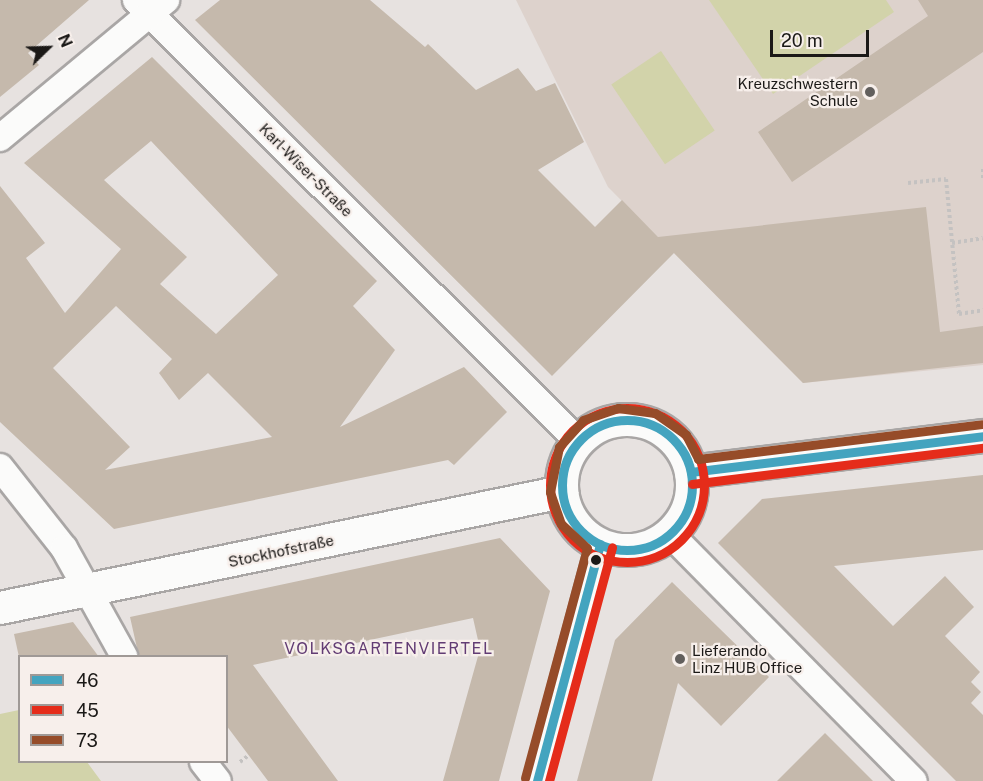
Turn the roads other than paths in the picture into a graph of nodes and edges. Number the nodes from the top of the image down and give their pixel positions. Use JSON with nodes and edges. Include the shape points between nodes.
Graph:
{"nodes":[{"id":1,"x":151,"y":5,"type":"edge"},
{"id":2,"x":0,"y":138,"type":"edge"},
{"id":3,"x":983,"y":436,"type":"edge"},
{"id":4,"x":579,"y":441,"type":"junction"},
{"id":5,"x":0,"y":467,"type":"edge"},
{"id":6,"x":691,"y":472,"type":"junction"},
{"id":7,"x":562,"y":492,"type":"junction"},
{"id":8,"x":670,"y":534,"type":"junction"},
{"id":9,"x":600,"y":544,"type":"junction"},
{"id":10,"x":87,"y":591,"type":"junction"},
{"id":11,"x":0,"y":608,"type":"edge"},
{"id":12,"x":123,"y":655,"type":"edge"},
{"id":13,"x":204,"y":763,"type":"edge"},
{"id":14,"x":218,"y":781,"type":"edge"},
{"id":15,"x":537,"y":781,"type":"edge"},
{"id":16,"x":914,"y":781,"type":"edge"}],
"edges":[{"from":1,"to":2,"type":"street"},
{"from":1,"to":4,"type":"street","name":"Karl-Wiser-Straße"},
{"from":3,"to":6,"type":"street"},
{"from":4,"to":6,"type":"street","via":[[605,423],[620,420],[651,424],[677,443]]},
{"from":4,"to":7,"type":"street","via":[[565,465]]},
{"from":5,"to":10,"type":"street","via":[[64,548]]},
{"from":6,"to":8,"type":"street","via":[[689,505]]},
{"from":7,"to":9,"type":"street","via":[[571,518]]},
{"from":7,"to":10,"type":"street","name":"Stockhofstraße"},
{"from":8,"to":9,"type":"street","via":[[637,549]]},
{"from":8,"to":16,"type":"street"},
{"from":9,"to":15,"type":"street"},
{"from":10,"to":11,"type":"street","name":"Stockhofstraße"},
{"from":10,"to":12,"type":"street"},
{"from":13,"to":14,"type":"street"}]}
